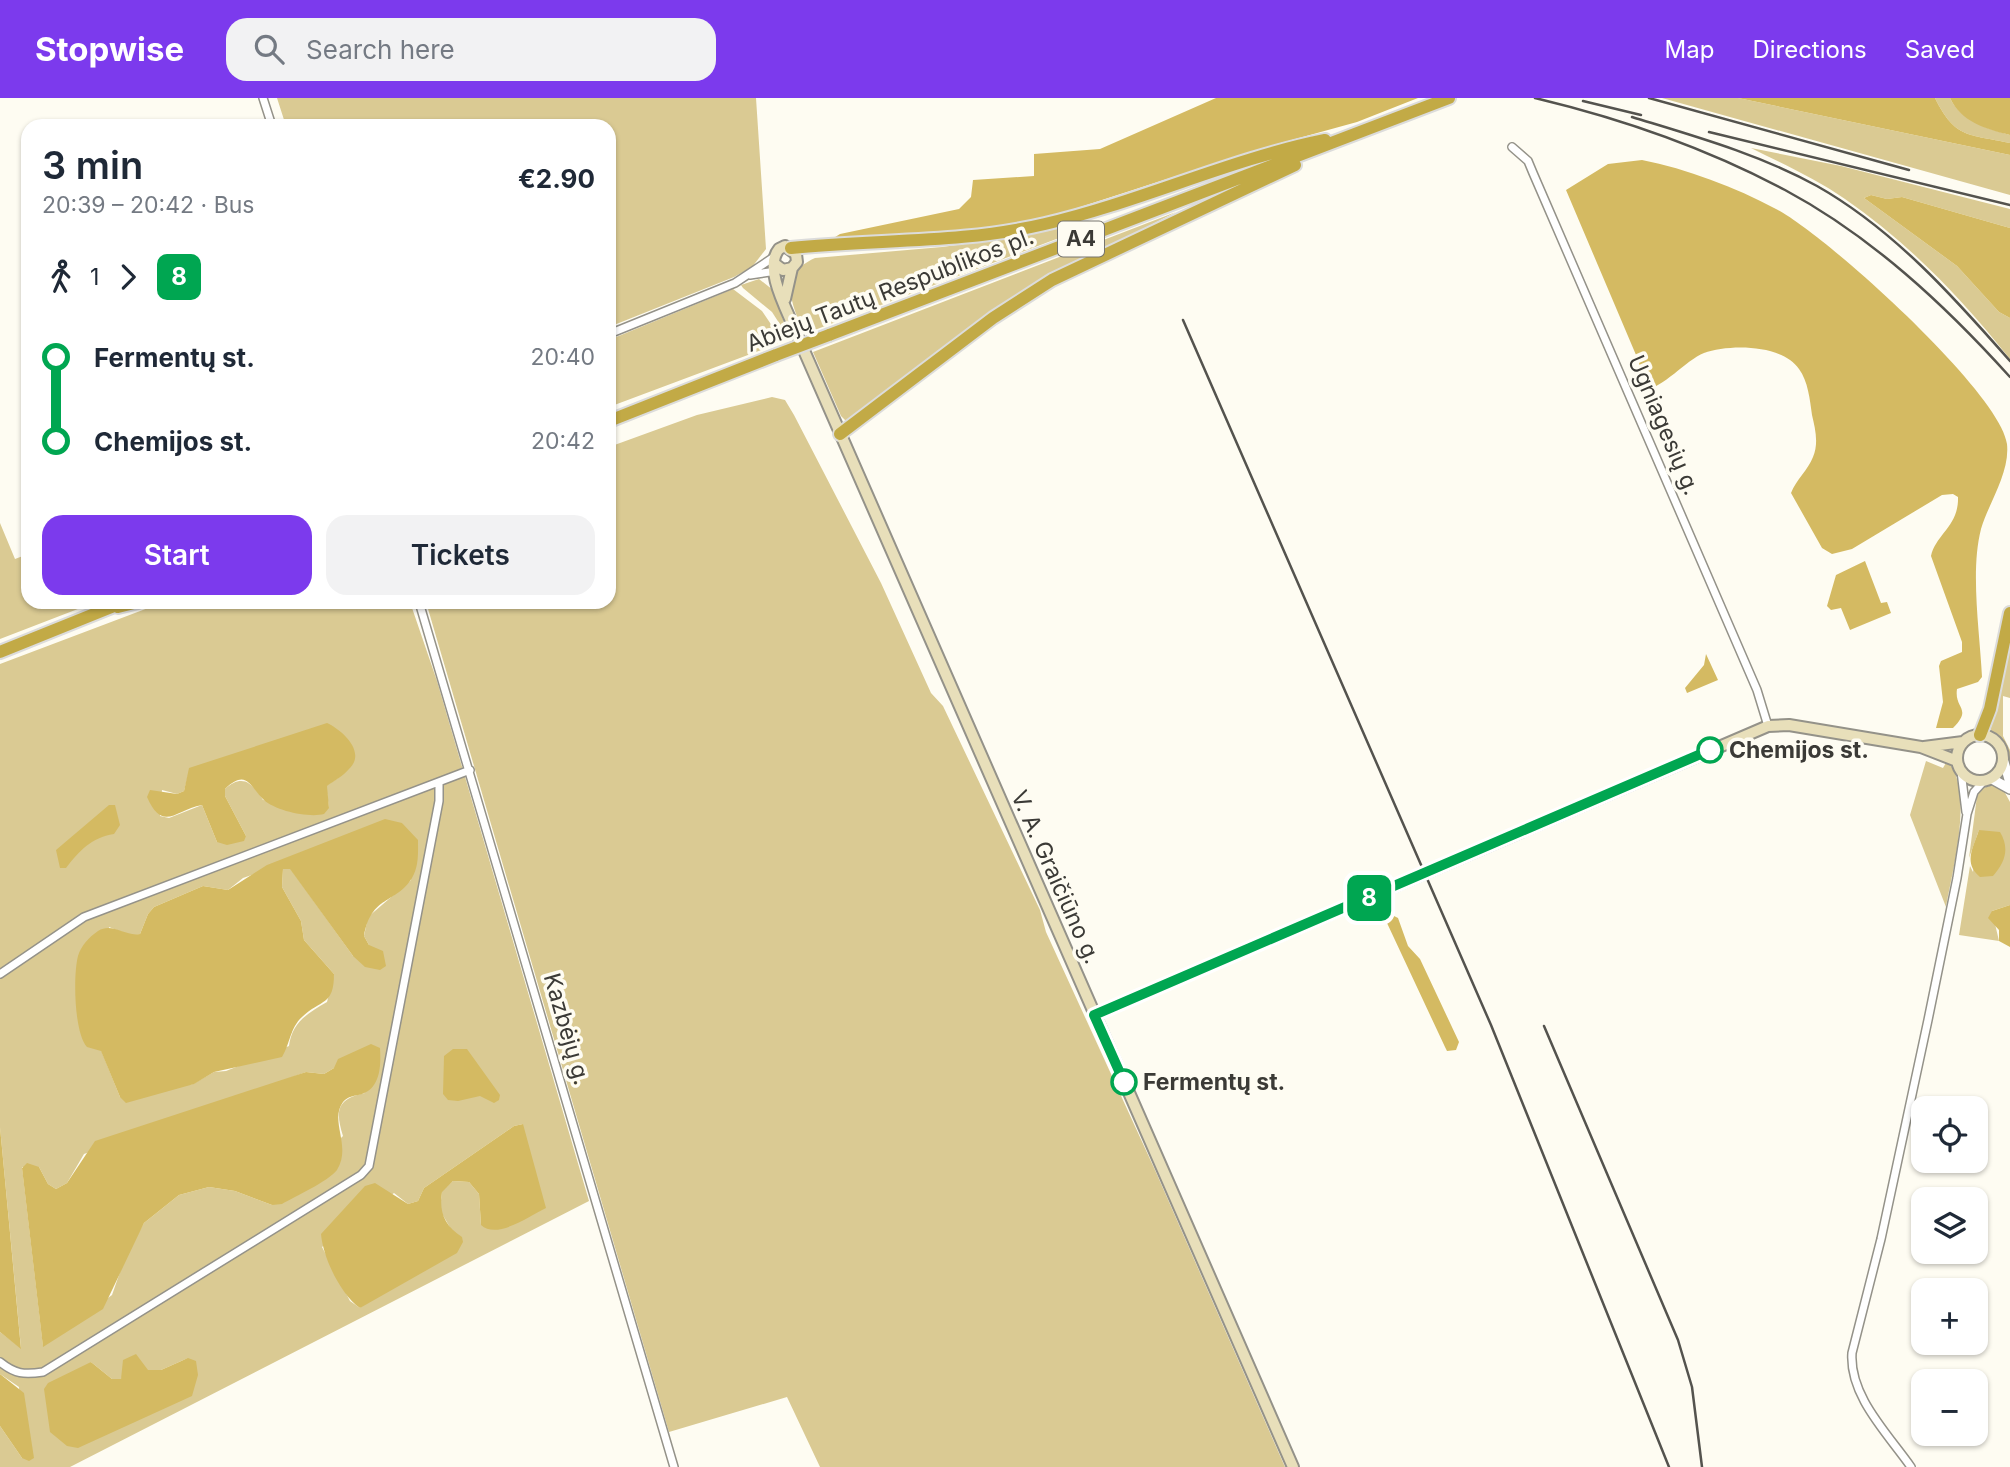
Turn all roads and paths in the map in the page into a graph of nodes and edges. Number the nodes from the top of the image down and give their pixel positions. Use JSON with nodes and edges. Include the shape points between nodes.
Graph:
{"nodes":[{"id":1,"x":263,"y":98,"type":"edge"},
{"id":2,"x":1449,"y":98,"type":"edge"},
{"id":3,"x":270,"y":119,"type":"edge"},
{"id":4,"x":1357,"y":134,"type":"junction"},
{"id":5,"x":1334,"y":143,"type":"junction"},
{"id":6,"x":1512,"y":147,"type":"dead end"},
{"id":7,"x":791,"y":248,"type":"junction"},
{"id":8,"x":780,"y":266,"type":"junction"},
{"id":9,"x":749,"y":275,"type":"junction"},
{"id":10,"x":785,"y":302,"type":"junction"},
{"id":11,"x":616,"y":331,"type":"edge"},
{"id":12,"x":616,"y":416,"type":"edge"},
{"id":13,"x":840,"y":434,"type":"junction"},
{"id":14,"x":111,"y":609,"type":"edge"},
{"id":15,"x":421,"y":609,"type":"edge"},
{"id":16,"x":2010,"y":613,"type":"edge"},
{"id":17,"x":0,"y":652,"type":"edge"},
{"id":18,"x":1768,"y":726,"type":"junction"},
{"id":19,"x":1980,"y":735,"type":"junction"},
{"id":20,"x":1964,"y":742,"type":"junction"},
{"id":21,"x":1921,"y":747,"type":"junction"},
{"id":22,"x":2004,"y":762,"type":"junction"},
{"id":23,"x":1959,"y":766,"type":"junction"},
{"id":24,"x":470,"y":770,"type":"junction"},
{"id":25,"x":1988,"y":780,"type":"junction"},
{"id":26,"x":439,"y":783,"type":"junction"},
{"id":27,"x":2010,"y":783,"type":"edge"},
{"id":28,"x":2010,"y":789,"type":"edge"},
{"id":29,"x":1967,"y":814,"type":"junction"},
{"id":30,"x":0,"y":974,"type":"edge"},
{"id":31,"x":1094,"y":1015,"type":"junction"},
{"id":32,"x":0,"y":1362,"type":"edge"},
{"id":33,"x":674,"y":1467,"type":"edge"},
{"id":34,"x":1293,"y":1467,"type":"edge"},
{"id":35,"x":1911,"y":1467,"type":"edge"}],
"edges":[{"from":1,"to":3,"type":"street"},
{"from":2,"to":4,"type":"highway","name":"Abiejų Tautų Respublikos pl.","number":"A4"},
{"from":4,"to":5,"type":"highway","name":"Abiejų Tautų Respublikos pl.","number":"A4"},
{"from":4,"to":7,"type":"highway","via":[[1293,147],[1014,231],[937,241]]},
{"from":5,"to":12,"type":"highway","name":"Abiejų Tautų Respublikos pl.","number":"A4","bridge":true},
{"from":5,"to":13,"type":"highway","via":[[1052,280],[993,318]]},
{"from":6,"to":18,"type":"street","name":"Ugniagesių g.","via":[[1528,161],[1751,676]]},
{"from":7,"to":8,"type":"main road","via":[[779,248]]},
{"from":7,"to":8,"type":"main road","via":[[797,258]]},
{"from":8,"to":9,"type":"street"},
{"from":8,"to":9,"type":"street"},
{"from":8,"to":10,"type":"main road"},
{"from":8,"to":10,"type":"main road","name":"V. A. Graičiūno g."},
{"from":9,"to":11,"type":"street"},
{"from":10,"to":13,"type":"main road","name":"V. A. Graičiūno g."},
{"from":13,"to":31,"type":"main road","name":"V. A. Graičiūno g."},
{"from":14,"to":17,"type":"highway"},
{"from":15,"to":24,"type":"street","name":"Kazbėjų g."},
{"from":16,"to":19,"type":"highway","via":[[1990,709]]},
{"from":18,"to":21,"type":"main road","via":[[1789,725]]},
{"from":18,"to":31,"type":"main road"},
{"from":19,"to":20,"type":"main road"},
{"from":19,"to":22,"type":"main road","via":[[1998,743]]},
{"from":20,"to":21,"type":"main road"},
{"from":20,"to":23,"type":"main road"},
{"from":21,"to":23,"type":"main road"},
{"from":22,"to":25,"type":"main road","via":[[2000,772]]},
{"from":22,"to":27,"type":"street"},
{"from":23,"to":25,"type":"main road","via":[[1971,780]]},
{"from":23,"to":29,"type":"street"},
{"from":24,"to":26,"type":"street"},
{"from":24,"to":33,"type":"street","name":"Kazbėjų g."},
{"from":25,"to":28,"type":"street"},
{"from":25,"to":29,"type":"street","via":[[1974,793]]},
{"from":26,"to":30,"type":"street","via":[[84,917]]},
{"from":26,"to":32,"type":"street","via":[[369,1166],[43,1372],[25,1375]]},
{"from":29,"to":35,"type":"street","via":[[1925,1033],[1852,1353],[1851,1373],[1859,1391]]},
{"from":31,"to":34,"type":"main road","name":"V. A. Graičiūno g."}]}
